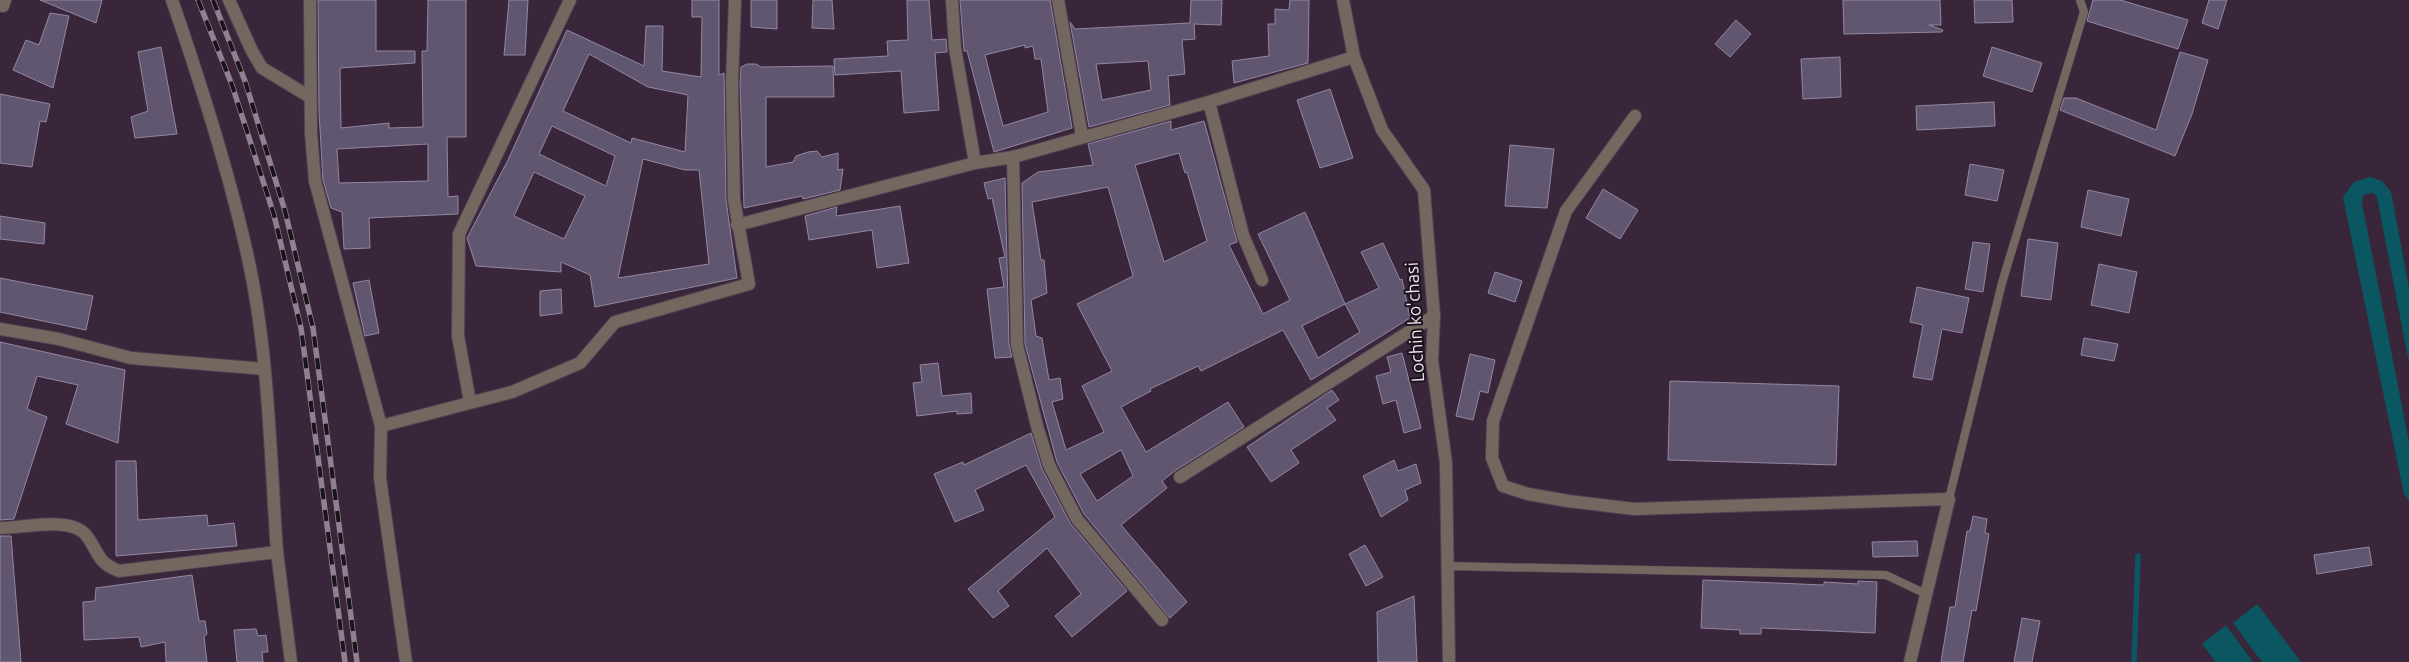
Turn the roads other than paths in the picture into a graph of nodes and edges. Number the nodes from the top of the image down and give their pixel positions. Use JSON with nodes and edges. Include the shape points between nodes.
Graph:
{"nodes":[{"id":1,"x":172,"y":0,"type":"edge"},
{"id":2,"x":230,"y":0,"type":"edge"},
{"id":3,"x":310,"y":0,"type":"edge"},
{"id":4,"x":570,"y":0,"type":"edge"},
{"id":5,"x":735,"y":0,"type":"edge"},
{"id":6,"x":952,"y":0,"type":"edge"},
{"id":7,"x":1058,"y":0,"type":"edge"},
{"id":8,"x":1344,"y":0,"type":"edge"},
{"id":9,"x":2080,"y":0,"type":"edge"},
{"id":10,"x":2087,"y":0,"type":"edge"},
{"id":11,"x":2084,"y":12,"type":"junction"},
{"id":12,"x":1354,"y":57,"type":"junction"},
{"id":13,"x":310,"y":97,"type":"junction"},
{"id":14,"x":1209,"y":102,"type":"junction"},
{"id":15,"x":1635,"y":116,"type":"dead end"},
{"id":16,"x":1082,"y":136,"type":"junction"},
{"id":17,"x":1013,"y":157,"type":"junction"},
{"id":18,"x":975,"y":163,"type":"junction"},
{"id":19,"x":737,"y":226,"type":"junction"},
{"id":20,"x":1262,"y":280,"type":"dead end"},
{"id":21,"x":1434,"y":316,"type":"junction"},
{"id":22,"x":0,"y":329,"type":"edge"},
{"id":23,"x":264,"y":369,"type":"junction"},
{"id":24,"x":470,"y":402,"type":"junction"},
{"id":25,"x":381,"y":426,"type":"junction"},
{"id":26,"x":1180,"y":477,"type":"dead end"},
{"id":27,"x":1949,"y":499,"type":"junction"},
{"id":28,"x":0,"y":528,"type":"edge"},
{"id":29,"x":276,"y":552,"type":"junction"},
{"id":30,"x":1446,"y":566,"type":"junction"},
{"id":31,"x":1926,"y":594,"type":"junction"},
{"id":32,"x":1162,"y":620,"type":"dead end"},
{"id":33,"x":291,"y":662,"type":"edge"},
{"id":34,"x":406,"y":662,"type":"edge"},
{"id":35,"x":1449,"y":662,"type":"edge"},
{"id":36,"x":1910,"y":662,"type":"edge"}],
"edges":[{"from":1,"to":23,"type":"street","via":[[221,152],[248,259]]},
{"from":2,"to":13,"type":"street","via":[[262,68]]},
{"from":3,"to":13,"type":"street"},
{"from":4,"to":24,"type":"street","via":[[458,234],[458,336]]},
{"from":5,"to":19,"type":"street","via":[[732,84]]},
{"from":6,"to":18,"type":"street","via":[[955,48]]},
{"from":7,"to":16,"type":"street"},
{"from":8,"to":12,"type":"street","name":"Lochin ko'chasi"},
{"from":9,"to":11,"type":"lane"},
{"from":10,"to":11,"type":"lane"},
{"from":11,"to":27,"type":"lane","via":[[2002,283]]},
{"from":12,"to":14,"type":"street"},
{"from":12,"to":21,"type":"street","name":"Lochin ko'chasi","via":[[1382,130],[1424,190]]},
{"from":13,"to":25,"type":"street","via":[[315,181]]},
{"from":14,"to":16,"type":"street"},
{"from":14,"to":20,"type":"street","via":[[1243,235]]},
{"from":15,"to":27,"type":"street","via":[[1566,212],[1493,421],[1492,458],[1503,486],[1528,494],[1634,509]]},
{"from":16,"to":17,"type":"street"},
{"from":17,"to":18,"type":"street"},
{"from":17,"to":32,"type":"street","via":[[1017,345],[1049,465],[1077,518]]},
{"from":18,"to":19,"type":"street"},
{"from":19,"to":24,"type":"street","via":[[749,284],[615,322],[580,363],[512,392]]},
{"from":21,"to":26,"type":"street"},
{"from":21,"to":30,"type":"street","name":"Lochin ko'chasi","via":[[1432,360],[1446,463]]},
{"from":22,"to":23,"type":"street","via":[[131,358]]},
{"from":23,"to":29,"type":"street"},
{"from":24,"to":25,"type":"street"},
{"from":25,"to":34,"type":"street","via":[[380,478]]},
{"from":27,"to":31,"type":"street"},
{"from":28,"to":29,"type":"street","via":[[68,524],[85,533],[105,565],[119,571]]},
{"from":29,"to":33,"type":"street"},
{"from":30,"to":31,"type":"lane","via":[[1886,575]]},
{"from":30,"to":35,"type":"street","name":"Lochin ko'chasi"},
{"from":31,"to":36,"type":"street"}]}
